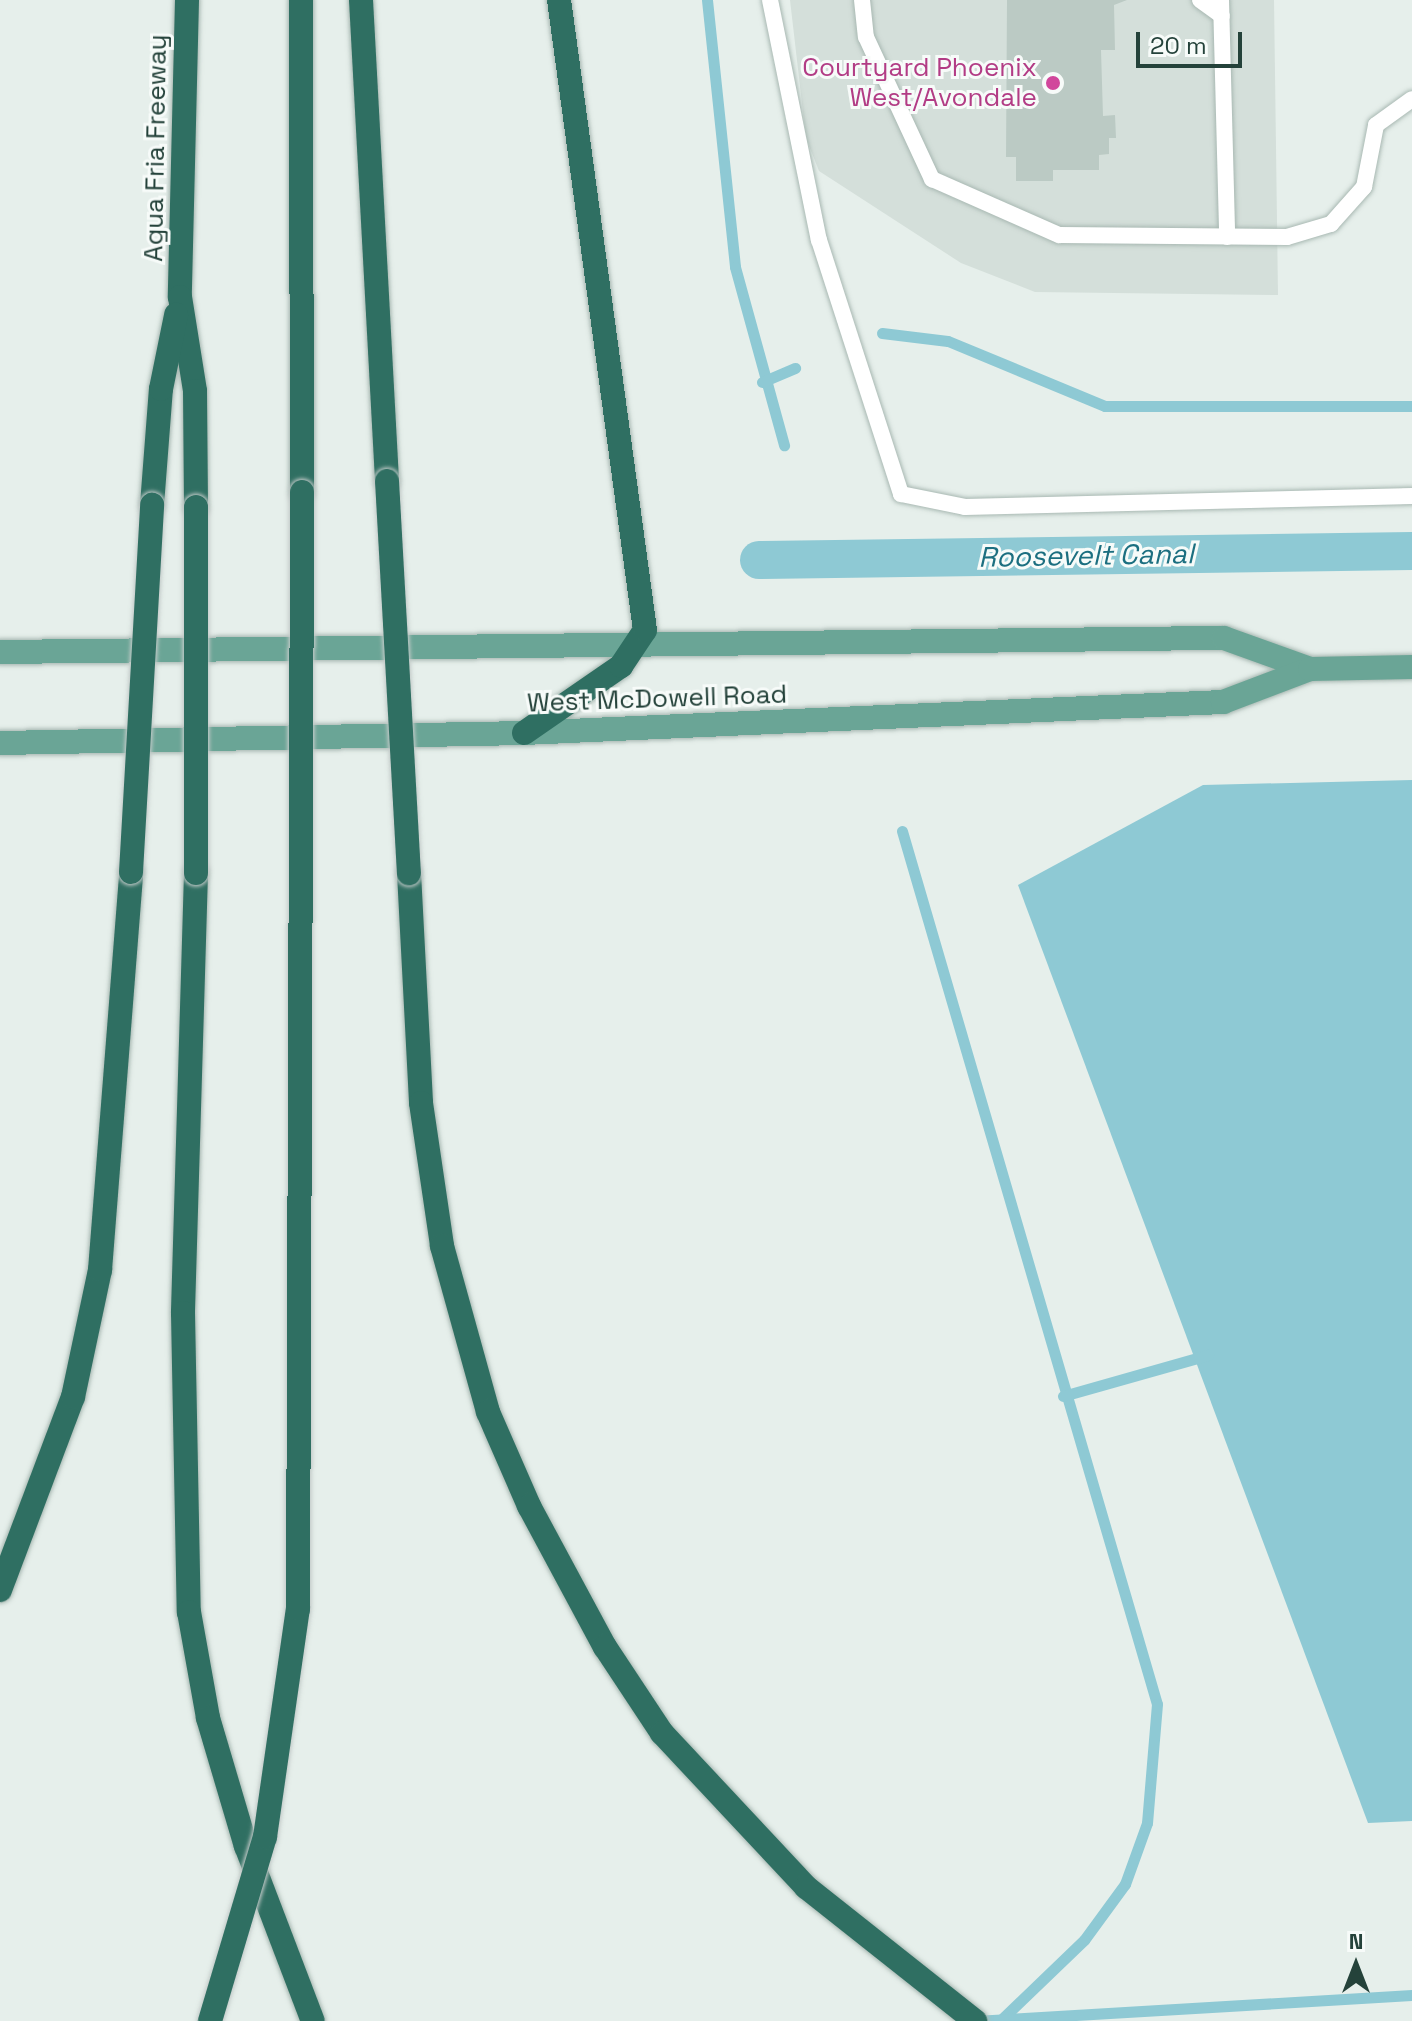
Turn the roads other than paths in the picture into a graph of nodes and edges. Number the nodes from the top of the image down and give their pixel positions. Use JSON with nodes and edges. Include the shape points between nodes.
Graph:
{"nodes":[{"id":1,"x":187,"y":0,"type":"edge"},
{"id":2,"x":301,"y":0,"type":"edge"},
{"id":3,"x":361,"y":0,"type":"edge"},
{"id":4,"x":559,"y":0,"type":"edge"},
{"id":5,"x":770,"y":0,"type":"edge"},
{"id":6,"x":862,"y":0,"type":"edge"},
{"id":7,"x":1200,"y":0,"type":"edge"},
{"id":8,"x":1221,"y":8,"type":"edge"},
{"id":9,"x":1412,"y":99,"type":"edge"},
{"id":10,"x":1227,"y":237,"type":"junction"},
{"id":11,"x":180,"y":297,"type":"junction"},
{"id":12,"x":1412,"y":496,"type":"edge"},
{"id":13,"x":639,"y":641,"type":"junction"},
{"id":14,"x":0,"y":652,"type":"edge"},
{"id":15,"x":1412,"y":667,"type":"edge"},
{"id":16,"x":1310,"y":669,"type":"junction"},
{"id":17,"x":524,"y":733,"type":"junction"},
{"id":18,"x":0,"y":743,"type":"edge"},
{"id":19,"x":0,"y":1590,"type":"edge"},
{"id":20,"x":210,"y":2021,"type":"edge"},
{"id":21,"x":313,"y":2021,"type":"edge"},
{"id":22,"x":975,"y":2021,"type":"edge"}],
"edges":[{"from":1,"to":11,"type":"highway","name":"Agua Fria Freeway"},
{"from":2,"to":20,"type":"highway","bridge":true,"via":[[302,1547],[290,1690],[265,1837]]},
{"from":3,"to":22,"type":"highway","bridge":true,"via":[[421,1103],[463,1328],[529,1506],[605,1647],[662,1733],[806,1887]]},
{"from":4,"to":13,"type":"highway","via":[[644,600]]},
{"from":5,"to":12,"type":"lane","via":[[819,240],[901,494],[965,507]]},
{"from":6,"to":10,"type":"lane","via":[[866,37],[932,179],[1059,235]]},
{"from":7,"to":8,"type":"lane"},
{"from":8,"to":10,"type":"lane"},
{"from":9,"to":10,"type":"lane","via":[[1376,125],[1364,187],[1331,224],[1287,237]]},
{"from":11,"to":19,"type":"highway","bridge":true,"via":[[161,389],[100,1270],[73,1397]]},
{"from":11,"to":21,"type":"highway","bridge":true,"via":[[195,391],[196,507],[196,873],[183,1519],[189,1612],[208,1718],[268,1909]]},
{"from":13,"to":14,"type":"main road","name":"West McDowell Road"},
{"from":13,"to":16,"type":"main road","name":"West McDowell Road","via":[[1224,638]]},
{"from":13,"to":17,"type":"highway","via":[[621,666]]},
{"from":15,"to":16,"type":"main road","name":"West McDowell Road"},
{"from":16,"to":17,"type":"main road","name":"West McDowell Road","via":[[1223,702]]},
{"from":17,"to":18,"type":"main road","name":"West McDowell Road"}]}
